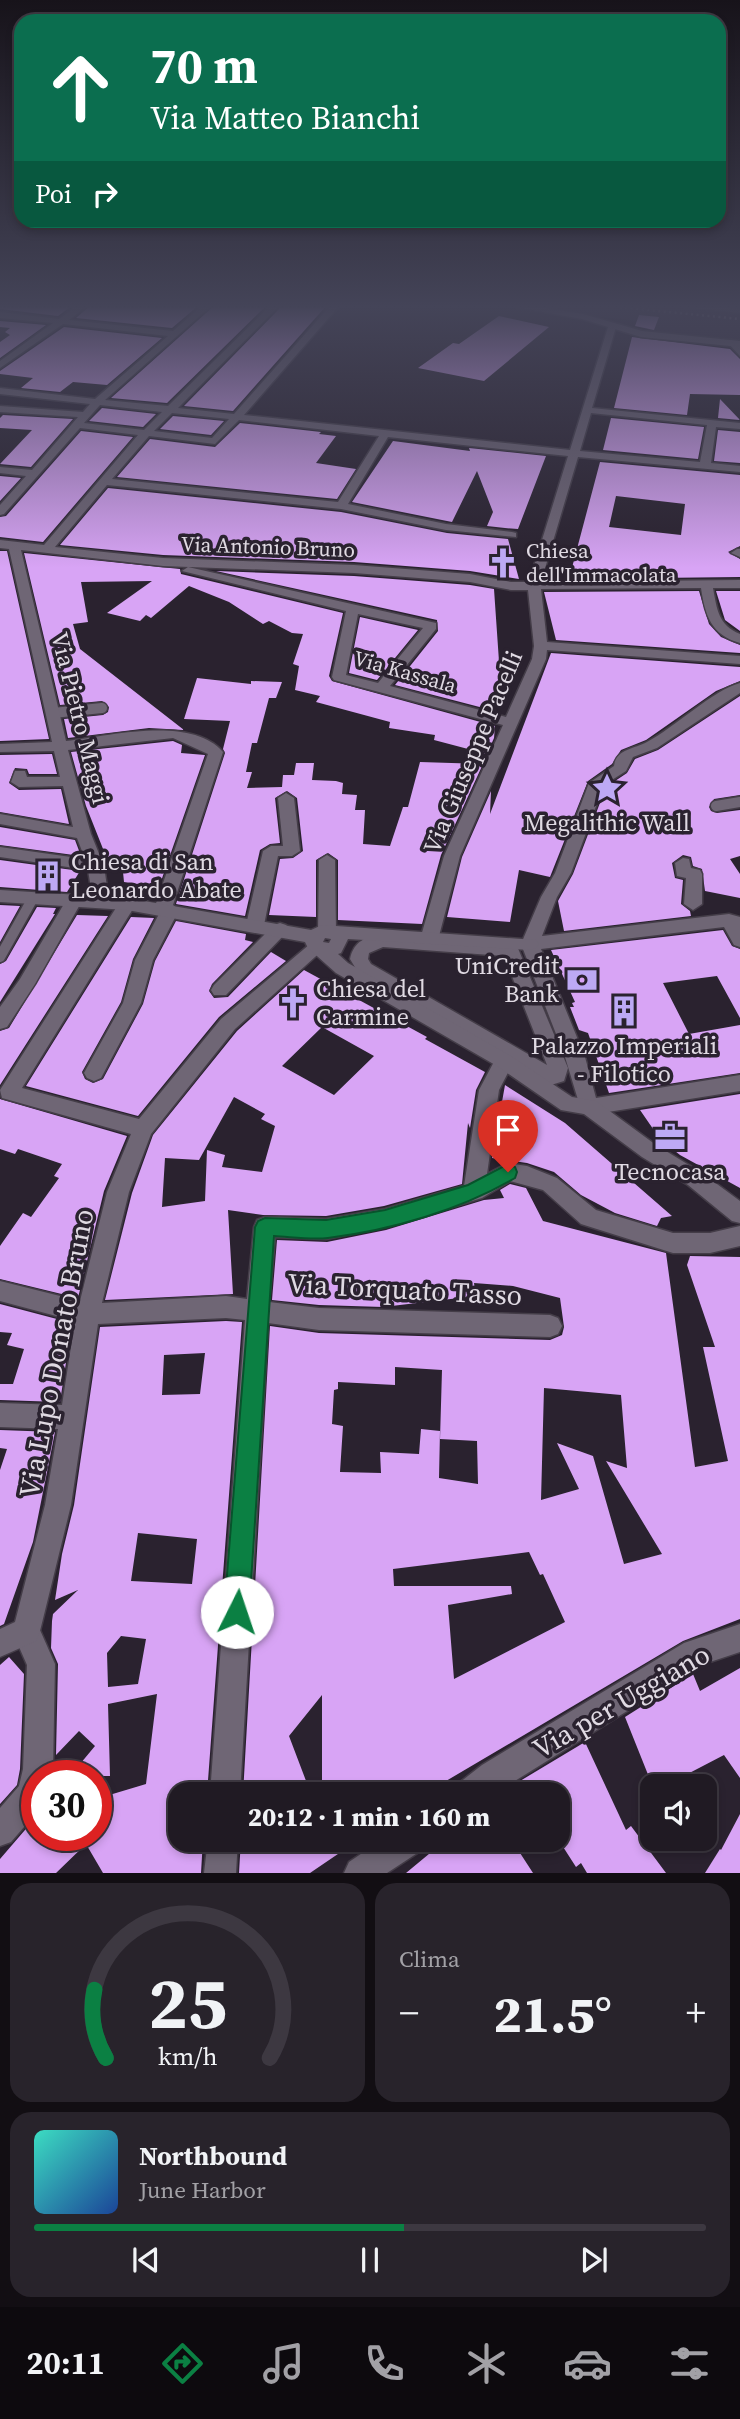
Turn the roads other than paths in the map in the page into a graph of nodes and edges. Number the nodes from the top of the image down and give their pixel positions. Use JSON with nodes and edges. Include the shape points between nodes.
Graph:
{"nodes":[{"id":1,"x":14,"y":392,"type":"edge"},
{"id":2,"x":108,"y":392,"type":"edge"},
{"id":3,"x":189,"y":392,"type":"edge"},
{"id":4,"x":259,"y":392,"type":"edge"},
{"id":5,"x":592,"y":392,"type":"edge"},
{"id":6,"x":98,"y":401,"type":"junction"},
{"id":7,"x":0,"y":409,"type":"edge"},
{"id":8,"x":172,"y":409,"type":"junction"},
{"id":9,"x":587,"y":410,"type":"junction"},
{"id":10,"x":87,"y":415,"type":"junction"},
{"id":11,"x":236,"y":416,"type":"junction"},
{"id":12,"x":712,"y":423,"type":"junction"},
{"id":13,"x":79,"y":425,"type":"junction"},
{"id":14,"x":740,"y":426,"type":"edge"},
{"id":15,"x":146,"y":433,"type":"junction"},
{"id":16,"x":386,"y":434,"type":"junction"},
{"id":17,"x":575,"y":454,"type":"junction"},
{"id":18,"x":705,"y":466,"type":"junction"},
{"id":19,"x":740,"y":469,"type":"edge"},
{"id":20,"x":0,"y":470,"type":"edge"},
{"id":21,"x":34,"y":474,"type":"junction"},
{"id":22,"x":104,"y":481,"type":"junction"},
{"id":23,"x":341,"y":506,"type":"junction"},
{"id":24,"x":1,"y":509,"type":"edge"},
{"id":25,"x":512,"y":535,"type":"dead end"},
{"id":26,"x":7,"y":545,"type":"edge"},
{"id":27,"x":48,"y":548,"type":"junction"},
{"id":28,"x":163,"y":562,"type":"junction"},
{"id":29,"x":706,"y":584,"type":"junction"},
{"id":30,"x":740,"y":584,"type":"edge"},
{"id":31,"x":534,"y":585,"type":"junction"},
{"id":32,"x":353,"y":609,"type":"junction"},
{"id":33,"x":740,"y":639,"type":"edge"},
{"id":34,"x":541,"y":646,"type":"junction"},
{"id":35,"x":740,"y":660,"type":"edge"},
{"id":36,"x":740,"y":687,"type":"edge"},
{"id":37,"x":382,"y":688,"type":"junction"},
{"id":38,"x":102,"y":708,"type":"dead end"},
{"id":39,"x":53,"y":713,"type":"junction"},
{"id":40,"x":511,"y":723,"type":"junction"},
{"id":41,"x":60,"y":746,"type":"junction"},
{"id":42,"x":0,"y":748,"type":"edge"},
{"id":43,"x":20,"y":774,"type":"dead end"},
{"id":44,"x":70,"y":781,"type":"junction"},
{"id":45,"x":286,"y":798,"type":"dead end"},
{"id":46,"x":740,"y":802,"type":"edge"},
{"id":47,"x":716,"y":806,"type":"dead end"},
{"id":48,"x":0,"y":819,"type":"edge"},
{"id":49,"x":83,"y":834,"type":"junction"},
{"id":50,"x":0,"y":852,"type":"edge"},
{"id":51,"x":327,"y":860,"type":"dead end"},
{"id":52,"x":683,"y":863,"type":"dead end"},
{"id":53,"x":96,"y":866,"type":"junction"},
{"id":54,"x":0,"y":896,"type":"edge"},
{"id":55,"x":33,"y":898,"type":"junction"},
{"id":56,"x":74,"y":901,"type":"junction"},
{"id":57,"x":101,"y":901,"type":"junction"},
{"id":58,"x":127,"y":904,"type":"junction"},
{"id":59,"x":693,"y":904,"type":"dead end"},
{"id":60,"x":167,"y":909,"type":"junction"},
{"id":61,"x":734,"y":921,"type":"edge"},
{"id":62,"x":255,"y":925,"type":"junction"},
{"id":63,"x":280,"y":929,"type":"junction"},
{"id":64,"x":430,"y":936,"type":"junction"},
{"id":65,"x":322,"y":939,"type":"junction"},
{"id":66,"x":740,"y":941,"type":"edge"},
{"id":67,"x":521,"y":947,"type":"junction"},
{"id":68,"x":0,"y":957,"type":"edge"},
{"id":69,"x":220,"y":990,"type":"dead end"},
{"id":70,"x":0,"y":1022,"type":"edge"},
{"id":71,"x":504,"y":1061,"type":"junction"},
{"id":72,"x":94,"y":1073,"type":"dead end"},
{"id":73,"x":740,"y":1083,"type":"edge"},
{"id":74,"x":589,"y":1107,"type":"junction"},
{"id":75,"x":143,"y":1129,"type":"junction"},
{"id":76,"x":474,"y":1192,"type":"junction"},
{"id":77,"x":740,"y":1214,"type":"edge"},
{"id":78,"x":740,"y":1236,"type":"edge"},
{"id":79,"x":0,"y":1291,"type":"edge"},
{"id":80,"x":257,"y":1311,"type":"junction"},
{"id":81,"x":88,"y":1314,"type":"junction"},
{"id":82,"x":550,"y":1326,"type":"dead end"},
{"id":83,"x":0,"y":1415,"type":"edge"},
{"id":84,"x":72,"y":1417,"type":"junction"},
{"id":85,"x":13,"y":1637,"type":"edge"},
{"id":86,"x":740,"y":1639,"type":"edge"},
{"id":87,"x":226,"y":1782,"type":"edge"},
{"id":88,"x":485,"y":1782,"type":"edge"},
{"id":89,"x":0,"y":1832,"type":"edge"},
{"id":90,"x":221,"y":1852,"type":"edge"},
{"id":91,"x":392,"y":1852,"type":"edge"},
{"id":92,"x":220,"y":1873,"type":"edge"},
{"id":93,"x":360,"y":1873,"type":"edge"}],
"edges":[{"from":1,"to":6,"type":"street"},
{"from":2,"to":6,"type":"street"},
{"from":3,"to":8,"type":"street"},
{"from":4,"to":11,"type":"street"},
{"from":5,"to":9,"type":"street"},
{"from":6,"to":8,"type":"street"},
{"from":6,"to":10,"type":"street"},
{"from":7,"to":10,"type":"street"},
{"from":8,"to":11,"type":"street"},
{"from":8,"to":15,"type":"street"},
{"from":9,"to":12,"type":"street"},
{"from":9,"to":17,"type":"street"},
{"from":10,"to":13,"type":"street"},
{"from":11,"to":15,"type":"street","via":[[215,441]]},
{"from":11,"to":16,"type":"street"},
{"from":12,"to":14,"type":"street"},
{"from":12,"to":18,"type":"street"},
{"from":13,"to":15,"type":"street"},
{"from":13,"to":21,"type":"street"},
{"from":15,"to":22,"type":"street"},
{"from":16,"to":17,"type":"street"},
{"from":16,"to":23,"type":"street"},
{"from":17,"to":18,"type":"street"},
{"from":17,"to":31,"type":"street"},
{"from":18,"to":19,"type":"street"},
{"from":20,"to":21,"type":"street"},
{"from":21,"to":24,"type":"street"},
{"from":22,"to":23,"type":"street"},
{"from":22,"to":27,"type":"street"},
{"from":23,"to":25,"type":"street"},
{"from":26,"to":27,"type":"street","name":"Via Antonio Bruno"},
{"from":26,"to":39,"type":"street","name":"Via Pietro Maggi"},
{"from":27,"to":28,"type":"street","name":"Via Antonio Bruno"},
{"from":28,"to":31,"type":"street","name":"Via Antonio Bruno","via":[[354,569]]},
{"from":28,"to":32,"type":"street","name":"Via Kassala"},
{"from":29,"to":30,"type":"street","name":"Via Antonio Bruno"},
{"from":29,"to":31,"type":"street","name":"Via Antonio Bruno"},
{"from":29,"to":33,"type":"street","via":[[718,628]]},
{"from":31,"to":34,"type":"street","name":"Via Giuseppe Pacelli"},
{"from":32,"to":37,"type":"street","name":"Via Kassala","via":[[339,677]]},
{"from":32,"to":37,"type":"street","via":[[430,626]]},
{"from":34,"to":35,"type":"street"},
{"from":34,"to":40,"type":"street","name":"Via Giuseppe Pacelli"},
{"from":36,"to":67,"type":"street","via":[[652,745],[628,754],[621,768],[597,783],[563,873]]},
{"from":37,"to":40,"type":"street","name":"Via Kassala"},
{"from":38,"to":39,"type":"lane"},
{"from":39,"to":41,"type":"street","name":"Via Pietro Maggi"},
{"from":40,"to":64,"type":"street","name":"Via Giuseppe Pacelli","via":[[452,856]]},
{"from":41,"to":42,"type":"street"},
{"from":41,"to":44,"type":"street","name":"Via Pietro Maggi"},
{"from":41,"to":60,"type":"street","via":[[174,734],[216,752]]},
{"from":43,"to":44,"type":"street","via":[[19,782]]},
{"from":44,"to":49,"type":"street","name":"Via Pietro Maggi"},
{"from":45,"to":62,"type":"street","via":[[292,851],[271,851]]},
{"from":46,"to":47,"type":"lane"},
{"from":48,"to":49,"type":"street"},
{"from":49,"to":53,"type":"street","name":"Via Pietro Maggi"},
{"from":50,"to":53,"type":"street"},
{"from":51,"to":65,"type":"street"},
{"from":52,"to":59,"type":"street","via":[[683,872],[694,874]]},
{"from":53,"to":57,"type":"street","name":"Via Pietro Maggi"},
{"from":54,"to":55,"type":"street"},
{"from":55,"to":56,"type":"street"},
{"from":55,"to":68,"type":"lane"},
{"from":56,"to":57,"type":"street"},
{"from":56,"to":70,"type":"street"},
{"from":57,"to":58,"type":"street"},
{"from":58,"to":60,"type":"street"},
{"from":58,"to":75,"type":"street","via":[[9,1092]]},
{"from":60,"to":62,"type":"street"},
{"from":60,"to":72,"type":"street","via":[[144,960],[132,1003]]},
{"from":61,"to":66,"type":"street"},
{"from":61,"to":67,"type":"street"},
{"from":62,"to":63,"type":"street"},
{"from":63,"to":65,"type":"street"},
{"from":63,"to":69,"type":"street"},
{"from":64,"to":65,"type":"street"},
{"from":64,"to":67,"type":"street"},
{"from":65,"to":71,"type":"street","via":[[342,968]]},
{"from":65,"to":75,"type":"street","name":"Via Lupo Donato Bruno","via":[[228,1024]]},
{"from":67,"to":67,"type":"street","via":[[377,941],[362,948],[359,959],[365,969],[551,1077],[557,1076]]},
{"from":67,"to":74,"type":"street","via":[[575,1057]]},
{"from":71,"to":74,"type":"street","via":[[568,1104]]},
{"from":71,"to":76,"type":"street","via":[[489,1090]]},
{"from":73,"to":74,"type":"street"},
{"from":74,"to":77,"type":"street"},
{"from":75,"to":81,"type":"street","name":"Via Lupo Donato Bruno","via":[[118,1192]]},
{"from":76,"to":78,"type":"street","via":[[508,1172],[527,1175],[550,1184],[589,1217],[673,1243],[710,1243]]},
{"from":76,"to":80,"type":"street","via":[[385,1218],[326,1229],[265,1227]]},
{"from":79,"to":81,"type":"street","name":"Via Torquato Tasso"},
{"from":80,"to":81,"type":"street","name":"Via Torquato Tasso","via":[[226,1307]]},
{"from":80,"to":82,"type":"street","name":"Via Torquato Tasso","via":[[320,1319]]},
{"from":80,"to":87,"type":"street"},
{"from":81,"to":84,"type":"street","name":"Via Lupo Donato Bruno"},
{"from":83,"to":84,"type":"street"},
{"from":84,"to":85,"type":"street","name":"Via Lupo Donato Bruno","via":[[58,1505]]},
{"from":85,"to":89,"type":"street","via":[[41,1664],[38,1769],[32,1794]]},
{"from":86,"to":88,"type":"street","name":"Via per Uggiano","via":[[694,1653]]},
{"from":90,"to":92,"type":"street"},
{"from":91,"to":93,"type":"street"}]}
